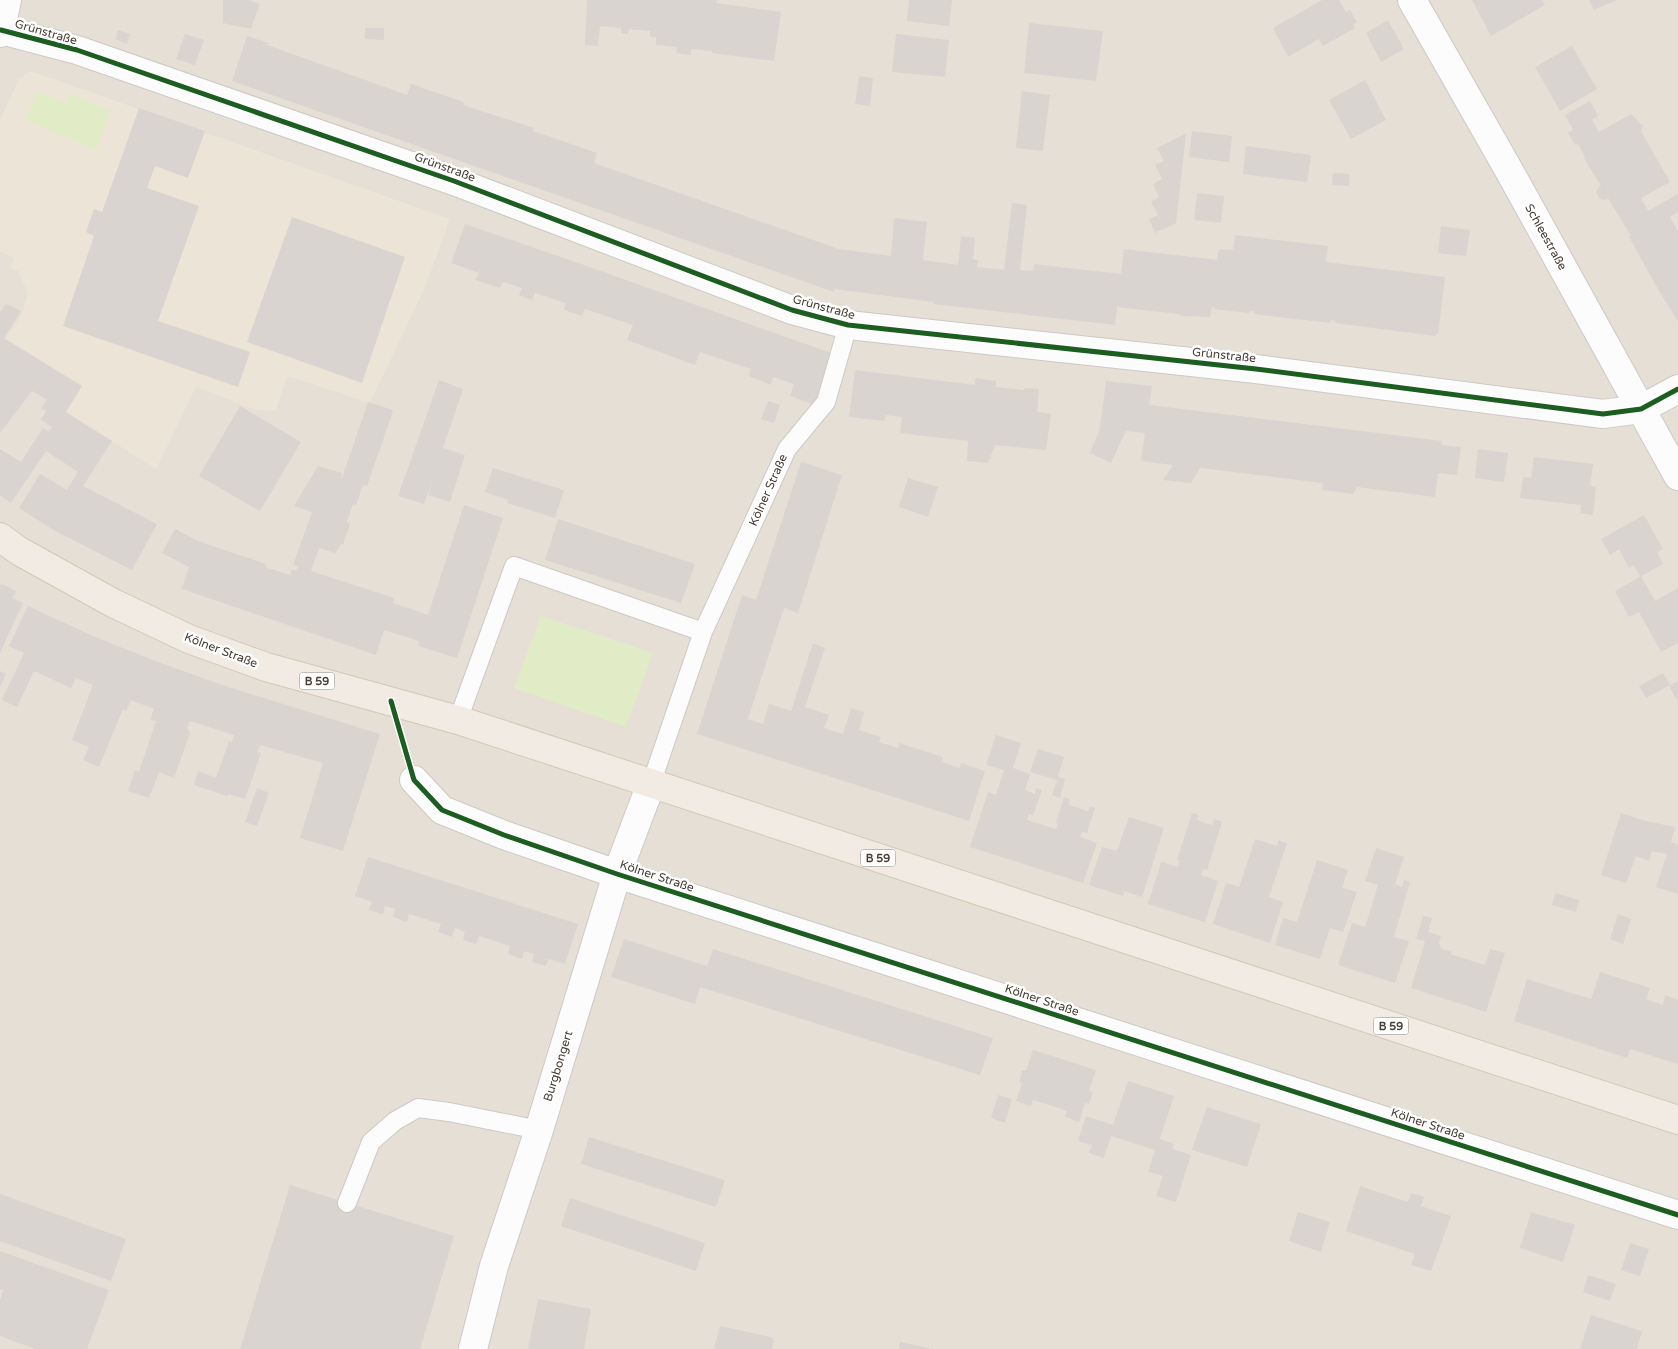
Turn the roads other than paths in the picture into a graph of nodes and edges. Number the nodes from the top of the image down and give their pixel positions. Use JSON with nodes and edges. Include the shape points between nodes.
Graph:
{"nodes":[{"id":1,"x":8,"y":0,"type":"edge"},
{"id":2,"x":1412,"y":0,"type":"edge"},
{"id":3,"x":1,"y":31,"type":"edge"},
{"id":4,"x":848,"y":325,"type":"junction"},
{"id":5,"x":1678,"y":389,"type":"edge"},
{"id":6,"x":1641,"y":409,"type":"junction"},
{"id":7,"x":1678,"y":476,"type":"edge"},
{"id":8,"x":0,"y":537,"type":"edge"},
{"id":9,"x":703,"y":632,"type":"junction"},
{"id":10,"x":458,"y":720,"type":"junction"},
{"id":11,"x":414,"y":780,"type":"dead end"},
{"id":12,"x":651,"y":784,"type":"junction"},
{"id":13,"x":617,"y":874,"type":"junction"},
{"id":14,"x":1678,"y":1120,"type":"edge"},
{"id":15,"x":539,"y":1130,"type":"junction"},
{"id":16,"x":347,"y":1203,"type":"dead end"},
{"id":17,"x":1678,"y":1215,"type":"edge"},
{"id":18,"x":473,"y":1349,"type":"edge"}],
"edges":[{"from":1,"to":3,"type":"street"},
{"from":2,"to":6,"type":"street","name":"Schleestraße"},
{"from":3,"to":4,"type":"street","name":"Grünstraße","via":[[77,50],[454,180],[792,310]]},
{"from":4,"to":6,"type":"street","name":"Grünstraße","via":[[1256,369],[1603,414]]},
{"from":4,"to":9,"type":"lane","name":"Kölner Straße","via":[[826,402],[787,449]]},
{"from":5,"to":6,"type":"street","name":"Grünstraße"},
{"from":6,"to":7,"type":"street","name":"Schleestraße"},
{"from":8,"to":10,"type":"main road","name":"Kölner Straße","number":"B 59","via":[[19,551],[113,603],[189,639],[266,667]]},
{"from":9,"to":10,"type":"lane","via":[[514,566]]},
{"from":9,"to":12,"type":"lane","name":"Kölner Straße"},
{"from":10,"to":12,"type":"main road","name":"Kölner Straße","number":"B 59"},
{"from":11,"to":13,"type":"street","name":"Kölner Straße","via":[[442,810]]},
{"from":12,"to":13,"type":"street","name":"Burgbongert"},
{"from":12,"to":14,"type":"main road","name":"Kölner Straße","number":"B 59"},
{"from":13,"to":15,"type":"street","name":"Burgbongert"},
{"from":13,"to":17,"type":"street","name":"Kölner Straße"},
{"from":15,"to":16,"type":"lane","via":[[418,1108],[395,1121],[371,1142]]},
{"from":15,"to":18,"type":"street","name":"Burgbongert","via":[[494,1266]]}]}
